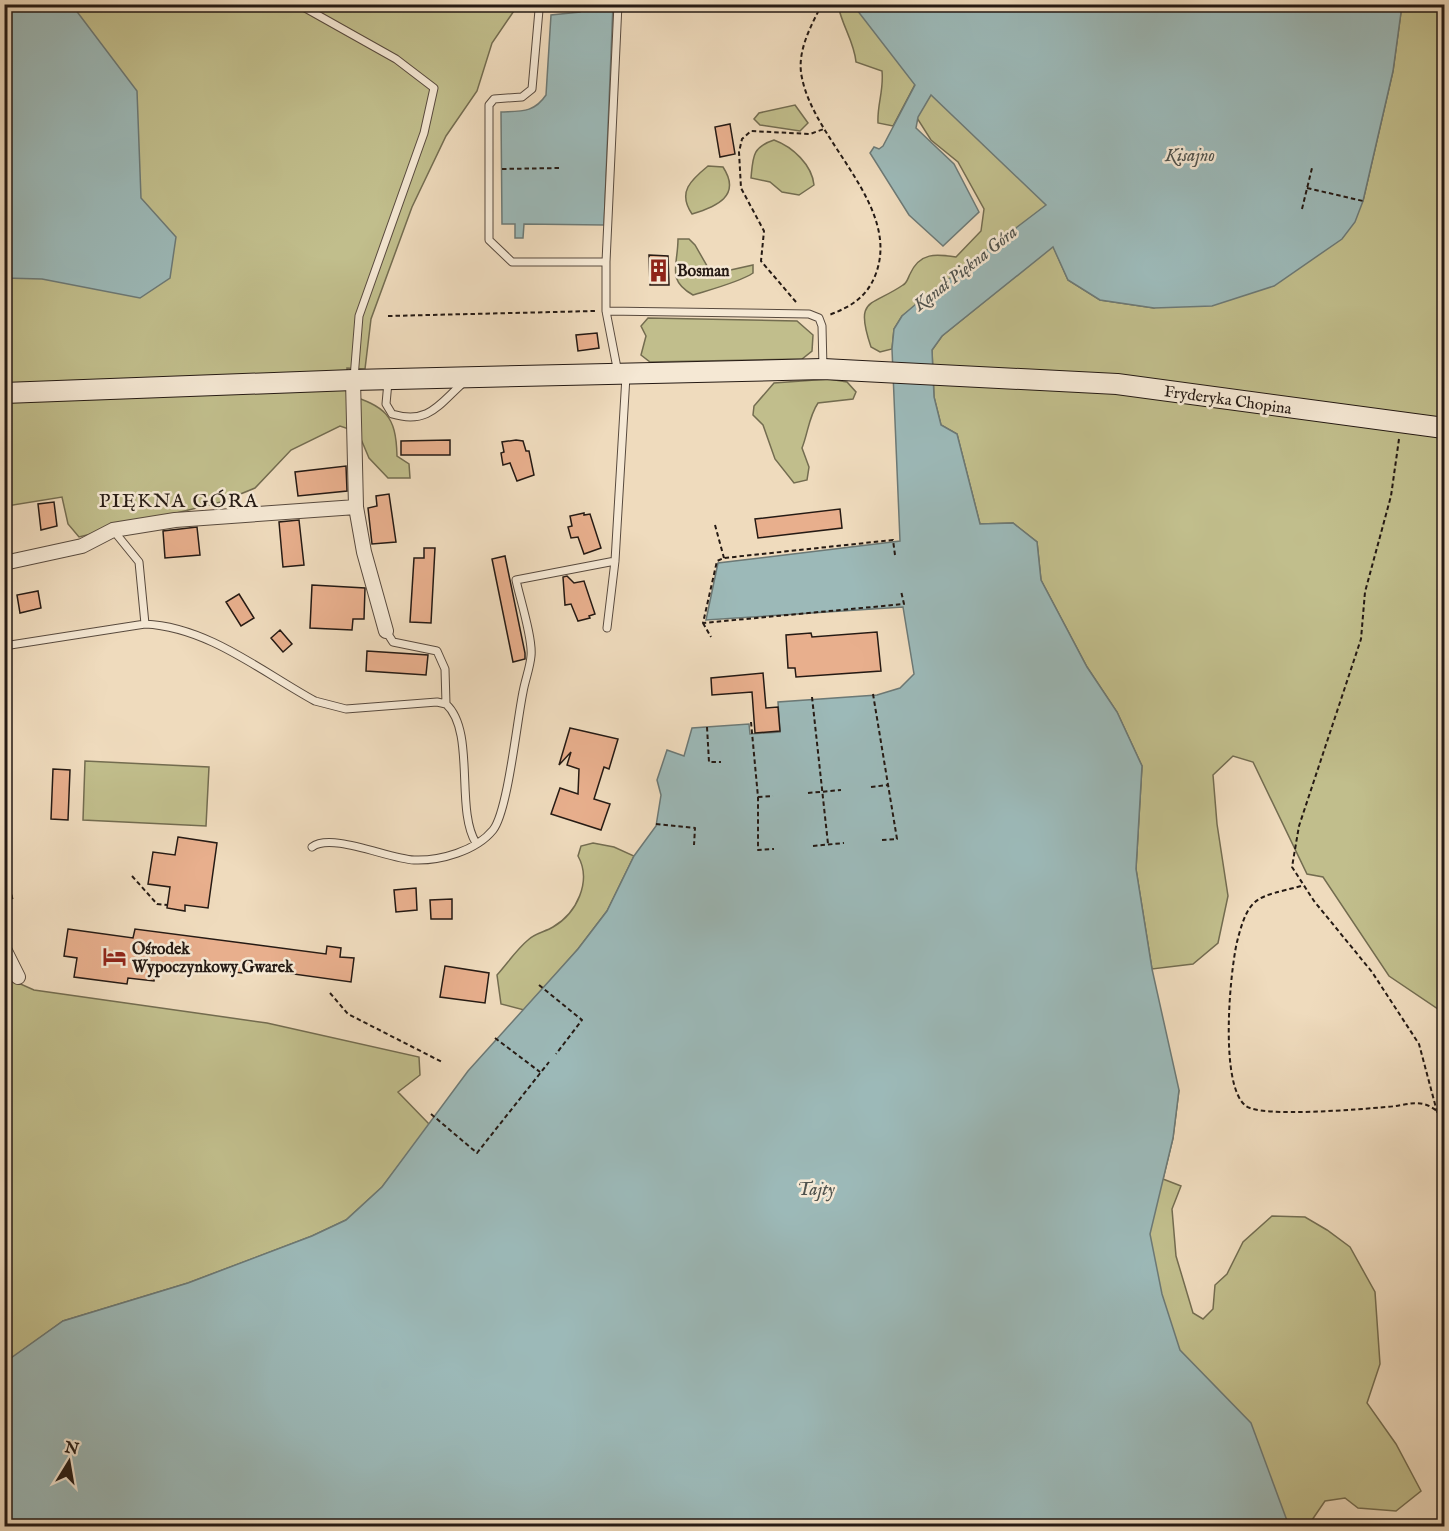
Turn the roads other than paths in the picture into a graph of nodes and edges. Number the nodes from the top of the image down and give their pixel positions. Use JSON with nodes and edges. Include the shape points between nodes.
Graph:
{"nodes":[{"id":1,"x":298,"y":4,"type":"edge"},
{"id":2,"x":618,"y":4,"type":"edge"},
{"id":3,"x":539,"y":10,"type":"dead end"},
{"id":4,"x":606,"y":262,"type":"junction"},
{"id":5,"x":606,"y":311,"type":"junction"},
{"id":6,"x":823,"y":369,"type":"junction"},
{"id":7,"x":622,"y":373,"type":"junction"},
{"id":8,"x":469,"y":377,"type":"junction"},
{"id":9,"x":389,"y":379,"type":"junction"},
{"id":10,"x":353,"y":380,"type":"junction"},
{"id":11,"x":4,"y":393,"type":"edge"},
{"id":12,"x":1444,"y":428,"type":"edge"},
{"id":13,"x":356,"y":507,"type":"junction"},
{"id":14,"x":113,"y":530,"type":"junction"},
{"id":15,"x":615,"y":561,"type":"junction"},
{"id":16,"x":4,"y":563,"type":"edge"},
{"id":17,"x":145,"y":624,"type":"junction"},
{"id":18,"x":607,"y":628,"type":"dead end"},
{"id":19,"x":386,"y":631,"type":"joint"},
{"id":20,"x":4,"y":646,"type":"edge"},
{"id":21,"x":446,"y":704,"type":"junction"},
{"id":22,"x":476,"y":843,"type":"junction"},
{"id":23,"x":312,"y":847,"type":"dead end"},
{"id":24,"x":4,"y":950,"type":"edge"},
{"id":25,"x":18,"y":977,"type":"dead end"}],
"edges":[{"from":1,"to":10,"type":"lane","via":[[396,59],[434,88],[424,133],[359,316]]},
{"from":2,"to":4,"type":"lane"},
{"from":3,"to":4,"type":"lane","via":[[532,89],[522,97],[494,99],[489,105],[489,240],[513,262]]},
{"from":4,"to":5,"type":"lane"},
{"from":5,"to":6,"type":"lane","via":[[809,314],[819,318],[822,326]]},
{"from":5,"to":7,"type":"lane"},
{"from":6,"to":7,"type":"main road","name":"Fryderyka Chopina"},
{"from":6,"to":12,"type":"main road","name":"Fryderyka Chopina","via":[[1117,384]]},
{"from":7,"to":8,"type":"main road","name":"Fryderyka Chopina"},
{"from":7,"to":15,"type":"lane"},
{"from":8,"to":9,"type":"main road","name":"Fryderyka Chopina"},
{"from":8,"to":9,"type":"lane","via":[[425,416],[410,419],[392,414],[386,404]]},
{"from":9,"to":10,"type":"main road","name":"Fryderyka Chopina"},
{"from":10,"to":11,"type":"main road","name":"Fryderyka Chopina"},
{"from":10,"to":13,"type":"street"},
{"from":13,"to":14,"type":"street","via":[[175,520]]},
{"from":13,"to":19,"type":"street"},
{"from":14,"to":16,"type":"street","via":[[82,546]]},
{"from":14,"to":17,"type":"lane","via":[[139,562]]},
{"from":15,"to":18,"type":"lane"},
{"from":15,"to":22,"type":"lane","via":[[516,580],[531,656],[500,811],[494,828]]},
{"from":17,"to":20,"type":"lane"},
{"from":17,"to":21,"type":"lane","via":[[165,625],[196,636],[315,701],[332,706]]},
{"from":19,"to":21,"type":"lane","via":[[393,642],[437,651],[445,669]]},
{"from":21,"to":22,"type":"lane","via":[[455,716],[462,747],[471,830]]},
{"from":22,"to":23,"type":"lane","via":[[435,859],[412,860],[337,843],[322,842]]},
{"from":24,"to":25,"type":"street"}]}
